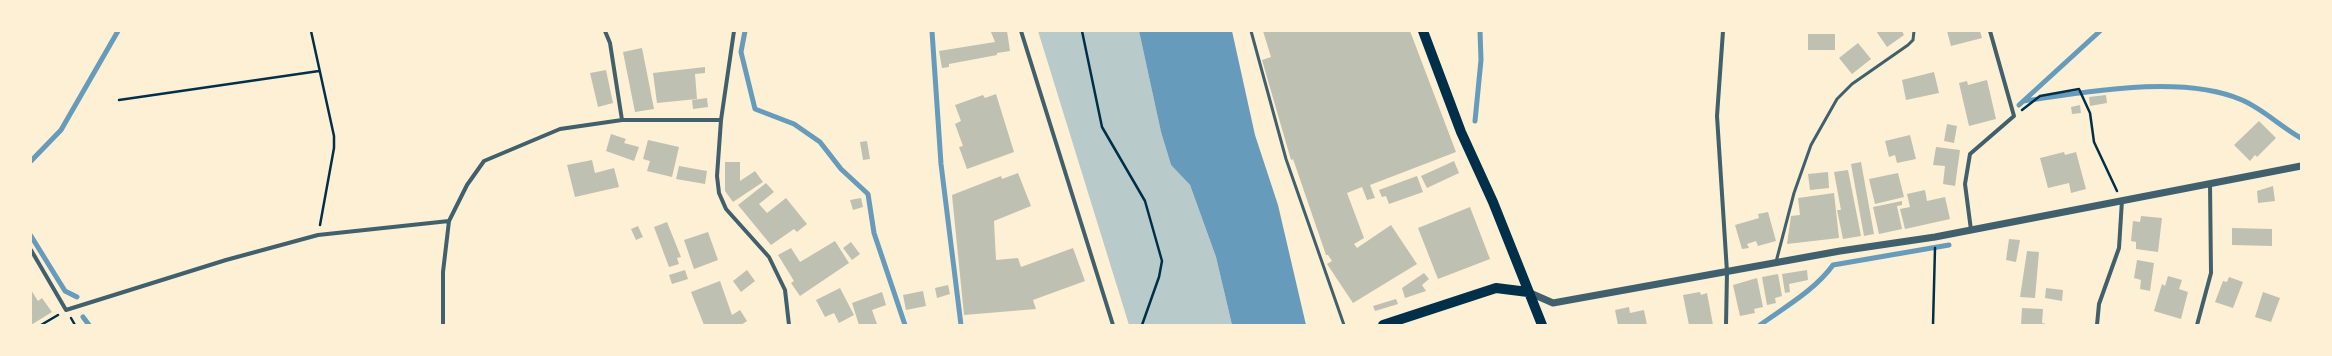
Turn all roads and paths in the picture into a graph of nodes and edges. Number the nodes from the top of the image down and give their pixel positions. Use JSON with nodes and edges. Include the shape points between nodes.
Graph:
{"nodes":[{"id":1,"x":311,"y":31,"type":"edge"},
{"id":2,"x":605,"y":31,"type":"edge"},
{"id":3,"x":734,"y":31,"type":"edge"},
{"id":4,"x":1021,"y":31,"type":"edge"},
{"id":5,"x":1082,"y":31,"type":"edge"},
{"id":6,"x":1251,"y":31,"type":"edge"},
{"id":7,"x":1423,"y":31,"type":"edge"},
{"id":8,"x":1723,"y":31,"type":"edge"},
{"id":9,"x":1914,"y":31,"type":"edge"},
{"id":10,"x":1990,"y":31,"type":"edge"},
{"id":11,"x":319,"y":71,"type":"junction"},
{"id":12,"x":119,"y":100,"type":"dead end"},
{"id":13,"x":2028,"y":106,"type":"dead end"},
{"id":14,"x":622,"y":120,"type":"junction"},
{"id":15,"x":721,"y":120,"type":"junction"},
{"id":16,"x":2301,"y":166,"type":"edge"},
{"id":17,"x":2210,"y":182,"type":"junction"},
{"id":18,"x":2122,"y":200,"type":"junction"},
{"id":19,"x":449,"y":221,"type":"junction"},
{"id":20,"x":1971,"y":230,"type":"junction"},
{"id":21,"x":318,"y":235,"type":"junction"},
{"id":22,"x":1935,"y":249,"type":"dead end"},
{"id":23,"x":31,"y":250,"type":"edge"},
{"id":24,"x":1776,"y":263,"type":"junction"},
{"id":25,"x":1727,"y":272,"type":"junction"},
{"id":26,"x":1528,"y":292,"type":"junction"},
{"id":27,"x":66,"y":310,"type":"junction"},
{"id":28,"x":41,"y":325,"type":"edge"},
{"id":29,"x":443,"y":325,"type":"edge"},
{"id":30,"x":788,"y":325,"type":"edge"},
{"id":31,"x":1113,"y":325,"type":"edge"},
{"id":32,"x":1142,"y":325,"type":"edge"},
{"id":33,"x":1344,"y":325,"type":"edge"},
{"id":34,"x":1383,"y":325,"type":"edge"},
{"id":35,"x":1542,"y":325,"type":"edge"},
{"id":36,"x":1726,"y":325,"type":"edge"},
{"id":37,"x":1933,"y":325,"type":"edge"},
{"id":38,"x":2097,"y":325,"type":"edge"},
{"id":39,"x":2197,"y":325,"type":"edge"}],
"edges":[{"from":1,"to":11,"type":"path"},
{"from":2,"to":14,"type":"street","via":[[610,43]]},
{"from":3,"to":15,"type":"street"},
{"from":4,"to":31,"type":"street"},
{"from":5,"to":32,"type":"path","via":[[1102,127],[1145,201],[1162,261]]},
{"from":6,"to":33,"type":"lane","via":[[1286,160]]},
{"from":7,"to":26,"type":"main road","via":[[1461,132],[1493,202]]},
{"from":8,"to":25,"type":"street","via":[[1717,116]]},
{"from":9,"to":24,"type":"lane","via":[[1913,40],[1908,45],[1852,84],[1837,100],[1811,145],[1794,193]]},
{"from":10,"to":20,"type":"street","via":[[2014,116],[1970,154],[1965,184]]},
{"from":11,"to":12,"type":"path"},
{"from":11,"to":21,"type":"path","via":[[334,136],[334,148]]},
{"from":13,"to":18,"type":"path","via":[[2040,96],[2078,89],[2090,113],[2094,142]]},
{"from":14,"to":15,"type":"street"},
{"from":14,"to":19,"type":"street","via":[[560,129],[484,161],[467,185]]},
{"from":15,"to":30,"type":"street","via":[[717,176],[719,193],[726,209],[769,257],[785,290]]},
{"from":16,"to":17,"type":"street"},
{"from":17,"to":18,"type":"street"},
{"from":17,"to":39,"type":"street","via":[[2211,273]]},
{"from":18,"to":20,"type":"street"},
{"from":18,"to":38,"type":"street","via":[[2119,248],[2099,304]]},
{"from":19,"to":21,"type":"street"},
{"from":19,"to":29,"type":"street","via":[[443,272]]},
{"from":20,"to":24,"type":"street"},
{"from":21,"to":27,"type":"street","via":[[226,260]]},
{"from":22,"to":37,"type":"path"},
{"from":23,"to":27,"type":"street"},
{"from":24,"to":25,"type":"street"},
{"from":25,"to":26,"type":"street","via":[[1553,303]]},
{"from":25,"to":36,"type":"street"},
{"from":26,"to":34,"type":"main road","via":[[1496,288]]},
{"from":26,"to":35,"type":"main road"},
{"from":27,"to":28,"type":"path"}]}
